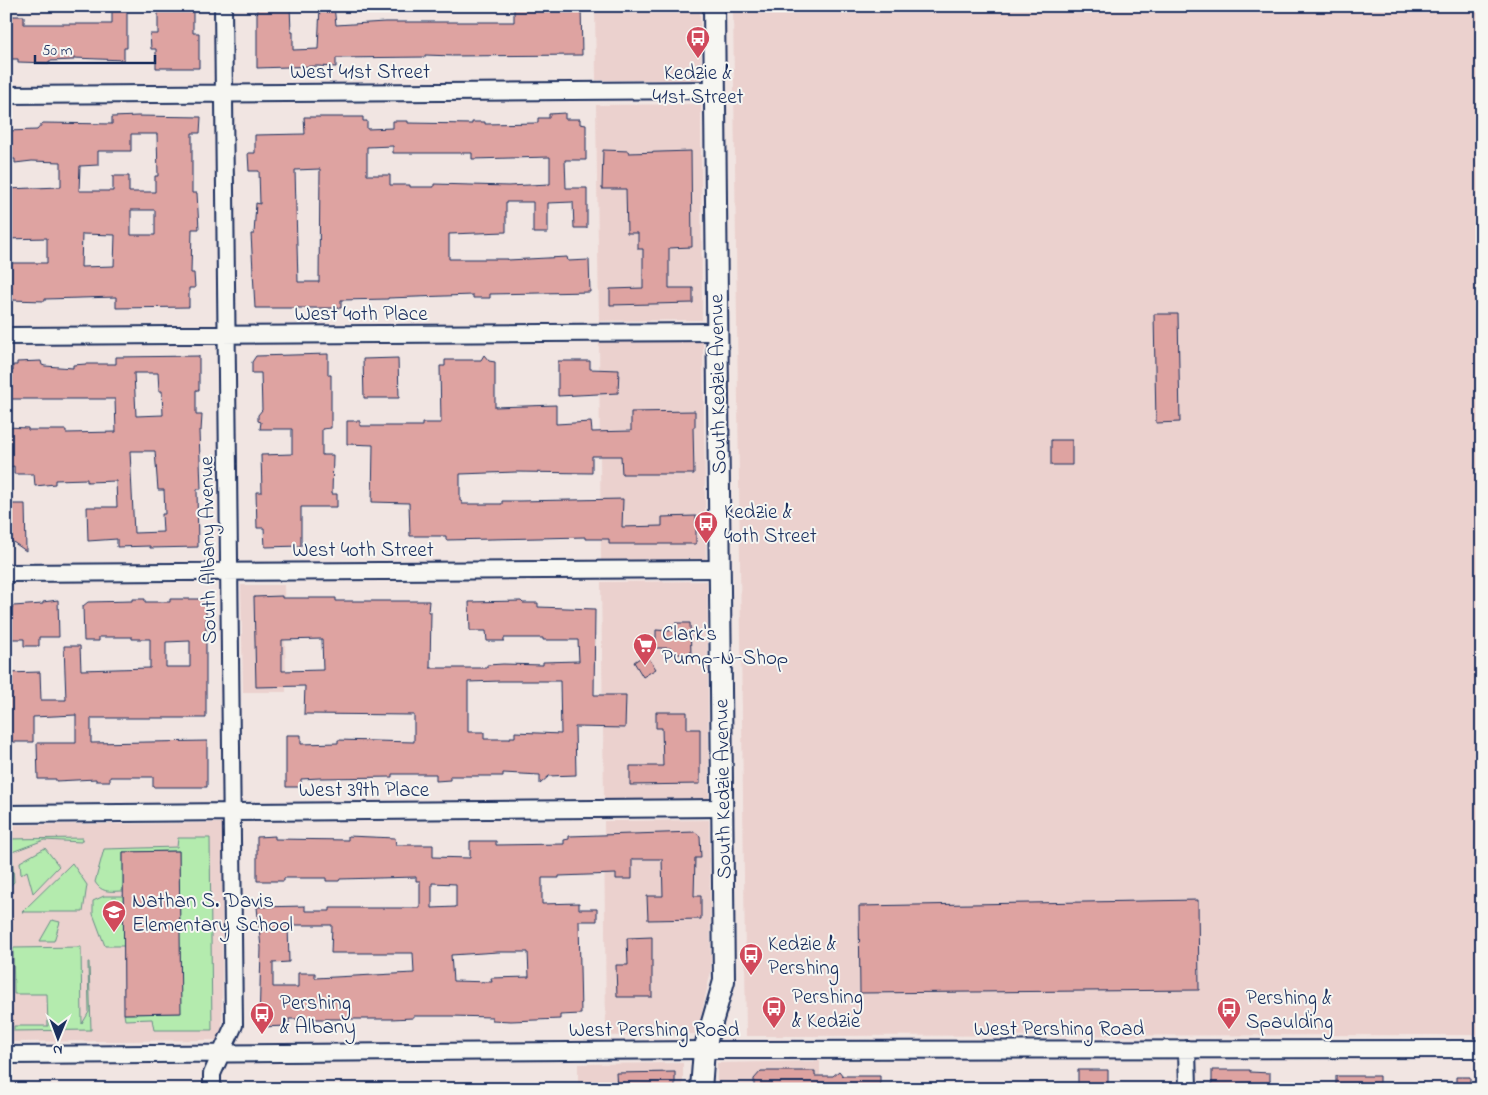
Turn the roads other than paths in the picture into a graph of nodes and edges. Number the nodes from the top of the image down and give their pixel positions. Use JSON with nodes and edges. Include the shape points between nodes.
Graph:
{"nodes":[{"id":1,"x":223,"y":6,"type":"edge"},
{"id":2,"x":714,"y":6,"type":"edge"},
{"id":3,"x":714,"y":90,"type":"junction"},
{"id":4,"x":224,"y":94,"type":"junction"},
{"id":5,"x":6,"y":95,"type":"edge"},
{"id":6,"x":717,"y":332,"type":"junction"},
{"id":7,"x":226,"y":334,"type":"junction"},
{"id":8,"x":6,"y":336,"type":"edge"},
{"id":9,"x":719,"y":569,"type":"junction"},
{"id":10,"x":229,"y":571,"type":"junction"},
{"id":11,"x":6,"y":573,"type":"edge"},
{"id":12,"x":722,"y":808,"type":"junction"},
{"id":13,"x":231,"y":811,"type":"junction"},
{"id":14,"x":6,"y":814,"type":"edge"},
{"id":15,"x":1188,"y":1049,"type":"junction"},
{"id":16,"x":1482,"y":1049,"type":"edge"},
{"id":17,"x":704,"y":1050,"type":"junction"},
{"id":18,"x":219,"y":1054,"type":"junction"},
{"id":19,"x":6,"y":1055,"type":"edge"},
{"id":20,"x":212,"y":1089,"type":"edge"},
{"id":21,"x":700,"y":1089,"type":"edge"},
{"id":22,"x":1188,"y":1089,"type":"edge"}],
"edges":[{"from":1,"to":4,"type":"street","name":"South Albany Avenue"},
{"from":2,"to":3,"type":"main road","name":"South Kedzie Avenue"},
{"from":3,"to":4,"type":"street","name":"West 41st Street"},
{"from":3,"to":6,"type":"main road","name":"South Kedzie Avenue"},
{"from":4,"to":5,"type":"street","name":"West 41st Street"},
{"from":4,"to":7,"type":"street","name":"South Albany Avenue"},
{"from":6,"to":7,"type":"street","name":"West 40th Place"},
{"from":6,"to":9,"type":"main road","name":"South Kedzie Avenue"},
{"from":7,"to":8,"type":"street","name":"West 40th Place"},
{"from":7,"to":10,"type":"street","name":"South Albany Avenue"},
{"from":9,"to":10,"type":"street","name":"West 40th Street"},
{"from":9,"to":12,"type":"main road","name":"South Kedzie Avenue"},
{"from":10,"to":11,"type":"street","name":"West 40th Street"},
{"from":10,"to":13,"type":"street","name":"South Albany Avenue"},
{"from":12,"to":13,"type":"street","name":"West 39th Place"},
{"from":12,"to":17,"type":"main road","name":"South Kedzie Avenue","via":[[724,981]]},
{"from":13,"to":14,"type":"street","name":"West 39th Place"},
{"from":13,"to":18,"type":"street","name":"South Albany Avenue","via":[[234,1025]]},
{"from":15,"to":16,"type":"street","name":"West Pershing Road"},
{"from":15,"to":17,"type":"street","name":"West Pershing Road"},
{"from":15,"to":22,"type":"street"},
{"from":17,"to":18,"type":"street","name":"West Pershing Road"},
{"from":17,"to":21,"type":"main road","name":"South Kedzie Avenue"},
{"from":18,"to":19,"type":"street","name":"West Pershing Road"},
{"from":18,"to":20,"type":"street","name":"South Albany Avenue","via":[[212,1074]]}]}
